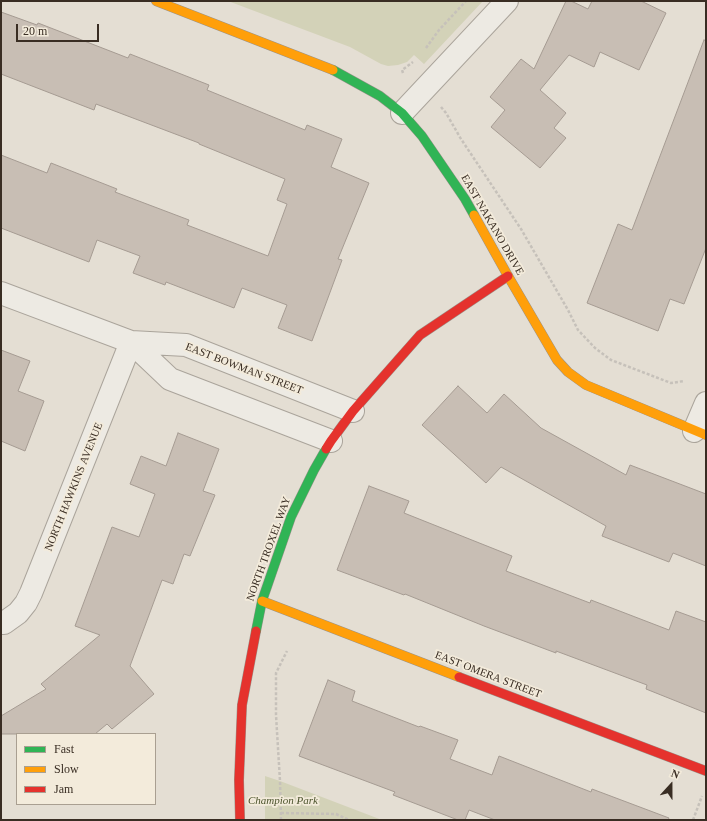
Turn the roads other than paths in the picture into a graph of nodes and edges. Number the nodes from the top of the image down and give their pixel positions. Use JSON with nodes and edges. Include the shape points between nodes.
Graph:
{"nodes":[{"id":1,"x":156,"y":1,"type":"edge"},
{"id":2,"x":507,"y":1,"type":"edge"},
{"id":3,"x":402,"y":113,"type":"junction"},
{"id":4,"x":508,"y":276,"type":"junction"},
{"id":5,"x":1,"y":293,"type":"edge"},
{"id":6,"x":131,"y":342,"type":"junction"},
{"id":7,"x":706,"y":403,"type":"edge"},
{"id":8,"x":353,"y":411,"type":"junction"},
{"id":9,"x":700,"y":433,"type":"edge"},
{"id":10,"x":331,"y":441,"type":"junction"},
{"id":11,"x":262,"y":601,"type":"junction"},
{"id":12,"x":2,"y":623,"type":"edge"},
{"id":13,"x":706,"y":771,"type":"edge"},
{"id":14,"x":240,"y":820,"type":"edge"}],
"edges":[{"from":1,"to":3,"type":"street","name":"EAST NAKANO DRIVE","via":[[338,72],[380,96]]},
{"from":2,"to":3,"type":"street"},
{"from":3,"to":4,"type":"street","name":"EAST NAKANO DRIVE","via":[[422,136],[465,199]]},
{"from":4,"to":8,"type":"street","name":"NORTH TROXEL WAY","via":[[420,335]]},
{"from":4,"to":9,"type":"street","name":"EAST NAKANO DRIVE","via":[[557,360],[568,372],[586,385]]},
{"from":5,"to":6,"type":"street","name":"EAST BOWMAN STREET"},
{"from":6,"to":8,"type":"street","name":"EAST BOWMAN STREET","via":[[186,345]]},
{"from":6,"to":10,"type":"street","name":"EAST BOWMAN STREET","via":[[170,379]]},
{"from":6,"to":12,"type":"street","name":"NORTH HAWKINS AVENUE","via":[[31,593],[18,613]]},
{"from":7,"to":9,"type":"street"},
{"from":8,"to":10,"type":"street","name":"NORTH TROXEL WAY"},
{"from":10,"to":11,"type":"street","name":"NORTH TROXEL WAY","via":[[291,517]]},
{"from":11,"to":13,"type":"street","name":"EAST OMERA STREET"},
{"from":11,"to":14,"type":"street","name":"NORTH TROXEL WAY","via":[[242,705]]}]}
